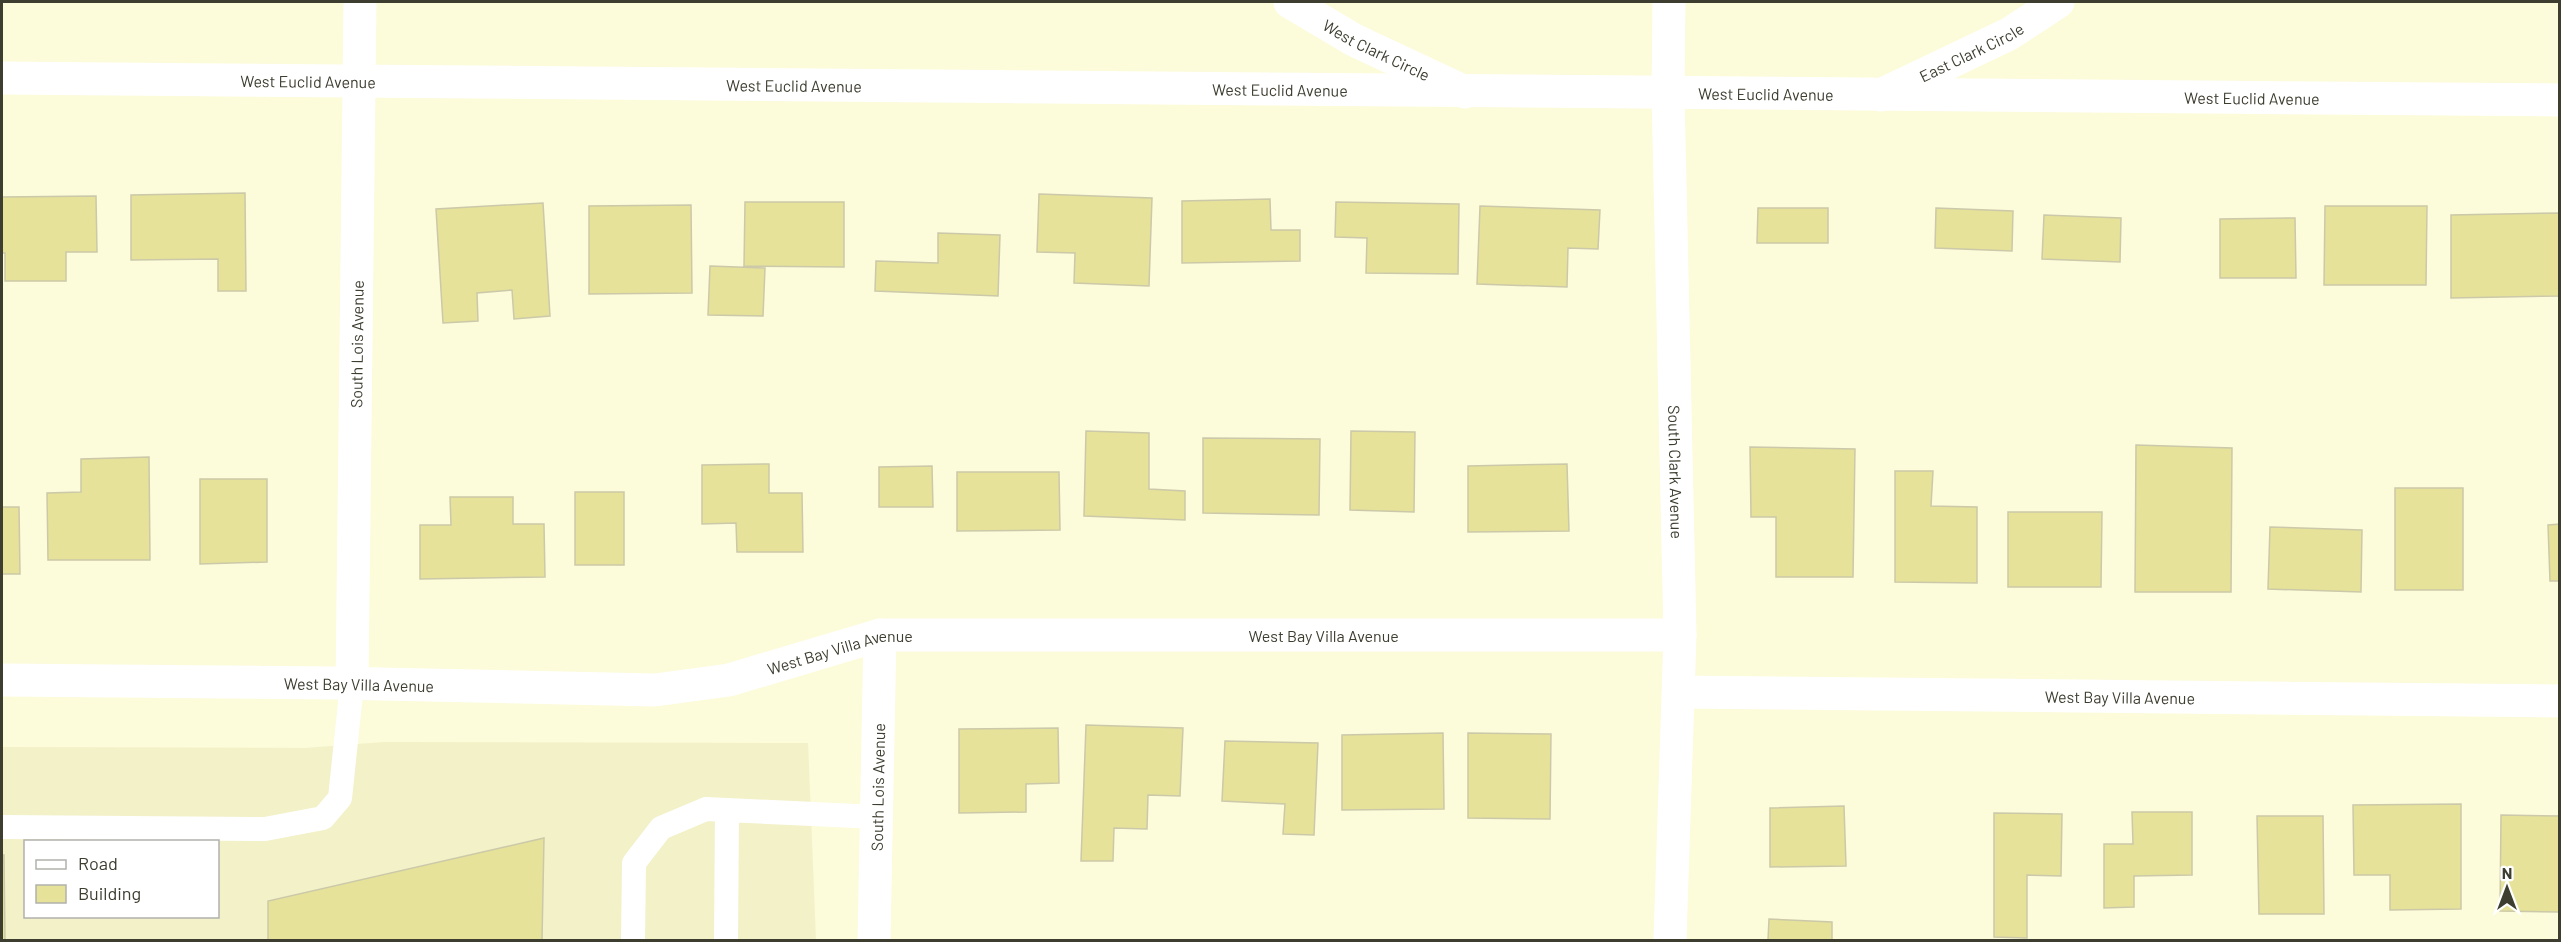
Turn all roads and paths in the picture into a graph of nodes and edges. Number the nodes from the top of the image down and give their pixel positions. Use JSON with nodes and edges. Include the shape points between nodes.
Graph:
{"nodes":[{"id":1,"x":360,"y":2,"type":"edge"},
{"id":2,"x":1290,"y":2,"type":"edge"},
{"id":3,"x":1668,"y":2,"type":"edge"},
{"id":4,"x":2058,"y":2,"type":"edge"},
{"id":5,"x":2,"y":78,"type":"edge"},
{"id":6,"x":359,"y":82,"type":"junction"},
{"id":7,"x":1465,"y":93,"type":"junction"},
{"id":8,"x":1668,"y":93,"type":"junction"},
{"id":9,"x":1881,"y":95,"type":"junction"},
{"id":10,"x":2559,"y":100,"type":"edge"},
{"id":11,"x":880,"y":635,"type":"junction"},
{"id":12,"x":1680,"y":635,"type":"junction"},
{"id":13,"x":2,"y":680,"type":"edge"},
{"id":14,"x":352,"y":684,"type":"junction"},
{"id":15,"x":1680,"y":692,"type":"junction"},
{"id":16,"x":2559,"y":701,"type":"edge"},
{"id":17,"x":727,"y":810,"type":"junction"},
{"id":18,"x":877,"y":817,"type":"junction"},
{"id":19,"x":2,"y":827,"type":"edge"},
{"id":20,"x":633,"y":940,"type":"edge"},
{"id":21,"x":726,"y":940,"type":"edge"},
{"id":22,"x":874,"y":940,"type":"edge"},
{"id":23,"x":1670,"y":940,"type":"edge"}],
"edges":[{"from":1,"to":6,"type":"street","name":"South Lois Avenue"},
{"from":2,"to":7,"type":"street","name":"West Clark Circle","via":[[1354,40]]},
{"from":3,"to":8,"type":"street","name":"South Clark Avenue"},
{"from":4,"to":9,"type":"street","name":"East Clark Circle","via":[[2009,34]]},
{"from":5,"to":6,"type":"street","name":"West Euclid Avenue"},
{"from":6,"to":7,"type":"street","name":"West Euclid Avenue"},
{"from":6,"to":14,"type":"street","name":"South Lois Avenue"},
{"from":7,"to":8,"type":"street","name":"West Euclid Avenue"},
{"from":8,"to":9,"type":"street","name":"West Euclid Avenue"},
{"from":8,"to":12,"type":"street","name":"South Clark Avenue"},
{"from":9,"to":10,"type":"street","name":"West Euclid Avenue"},
{"from":11,"to":12,"type":"street","name":"West Bay Villa Avenue"},
{"from":11,"to":14,"type":"street","name":"West Bay Villa Avenue","via":[[729,681],[656,690]]},
{"from":11,"to":18,"type":"street","name":"South Lois Avenue"},
{"from":12,"to":15,"type":"street","name":"South Clark Avenue"},
{"from":13,"to":14,"type":"street","name":"West Bay Villa Avenue"},
{"from":14,"to":19,"type":"lane","via":[[340,798],[323,818],[265,829]]},
{"from":15,"to":16,"type":"street","name":"West Bay Villa Avenue"},
{"from":15,"to":23,"type":"street","name":"South Clark Avenue"},
{"from":17,"to":18,"type":"lane"},
{"from":17,"to":20,"type":"lane","via":[[706,809],[661,828],[634,863]]},
{"from":17,"to":21,"type":"lane"},
{"from":18,"to":22,"type":"street","name":"South Lois Avenue"}]}
